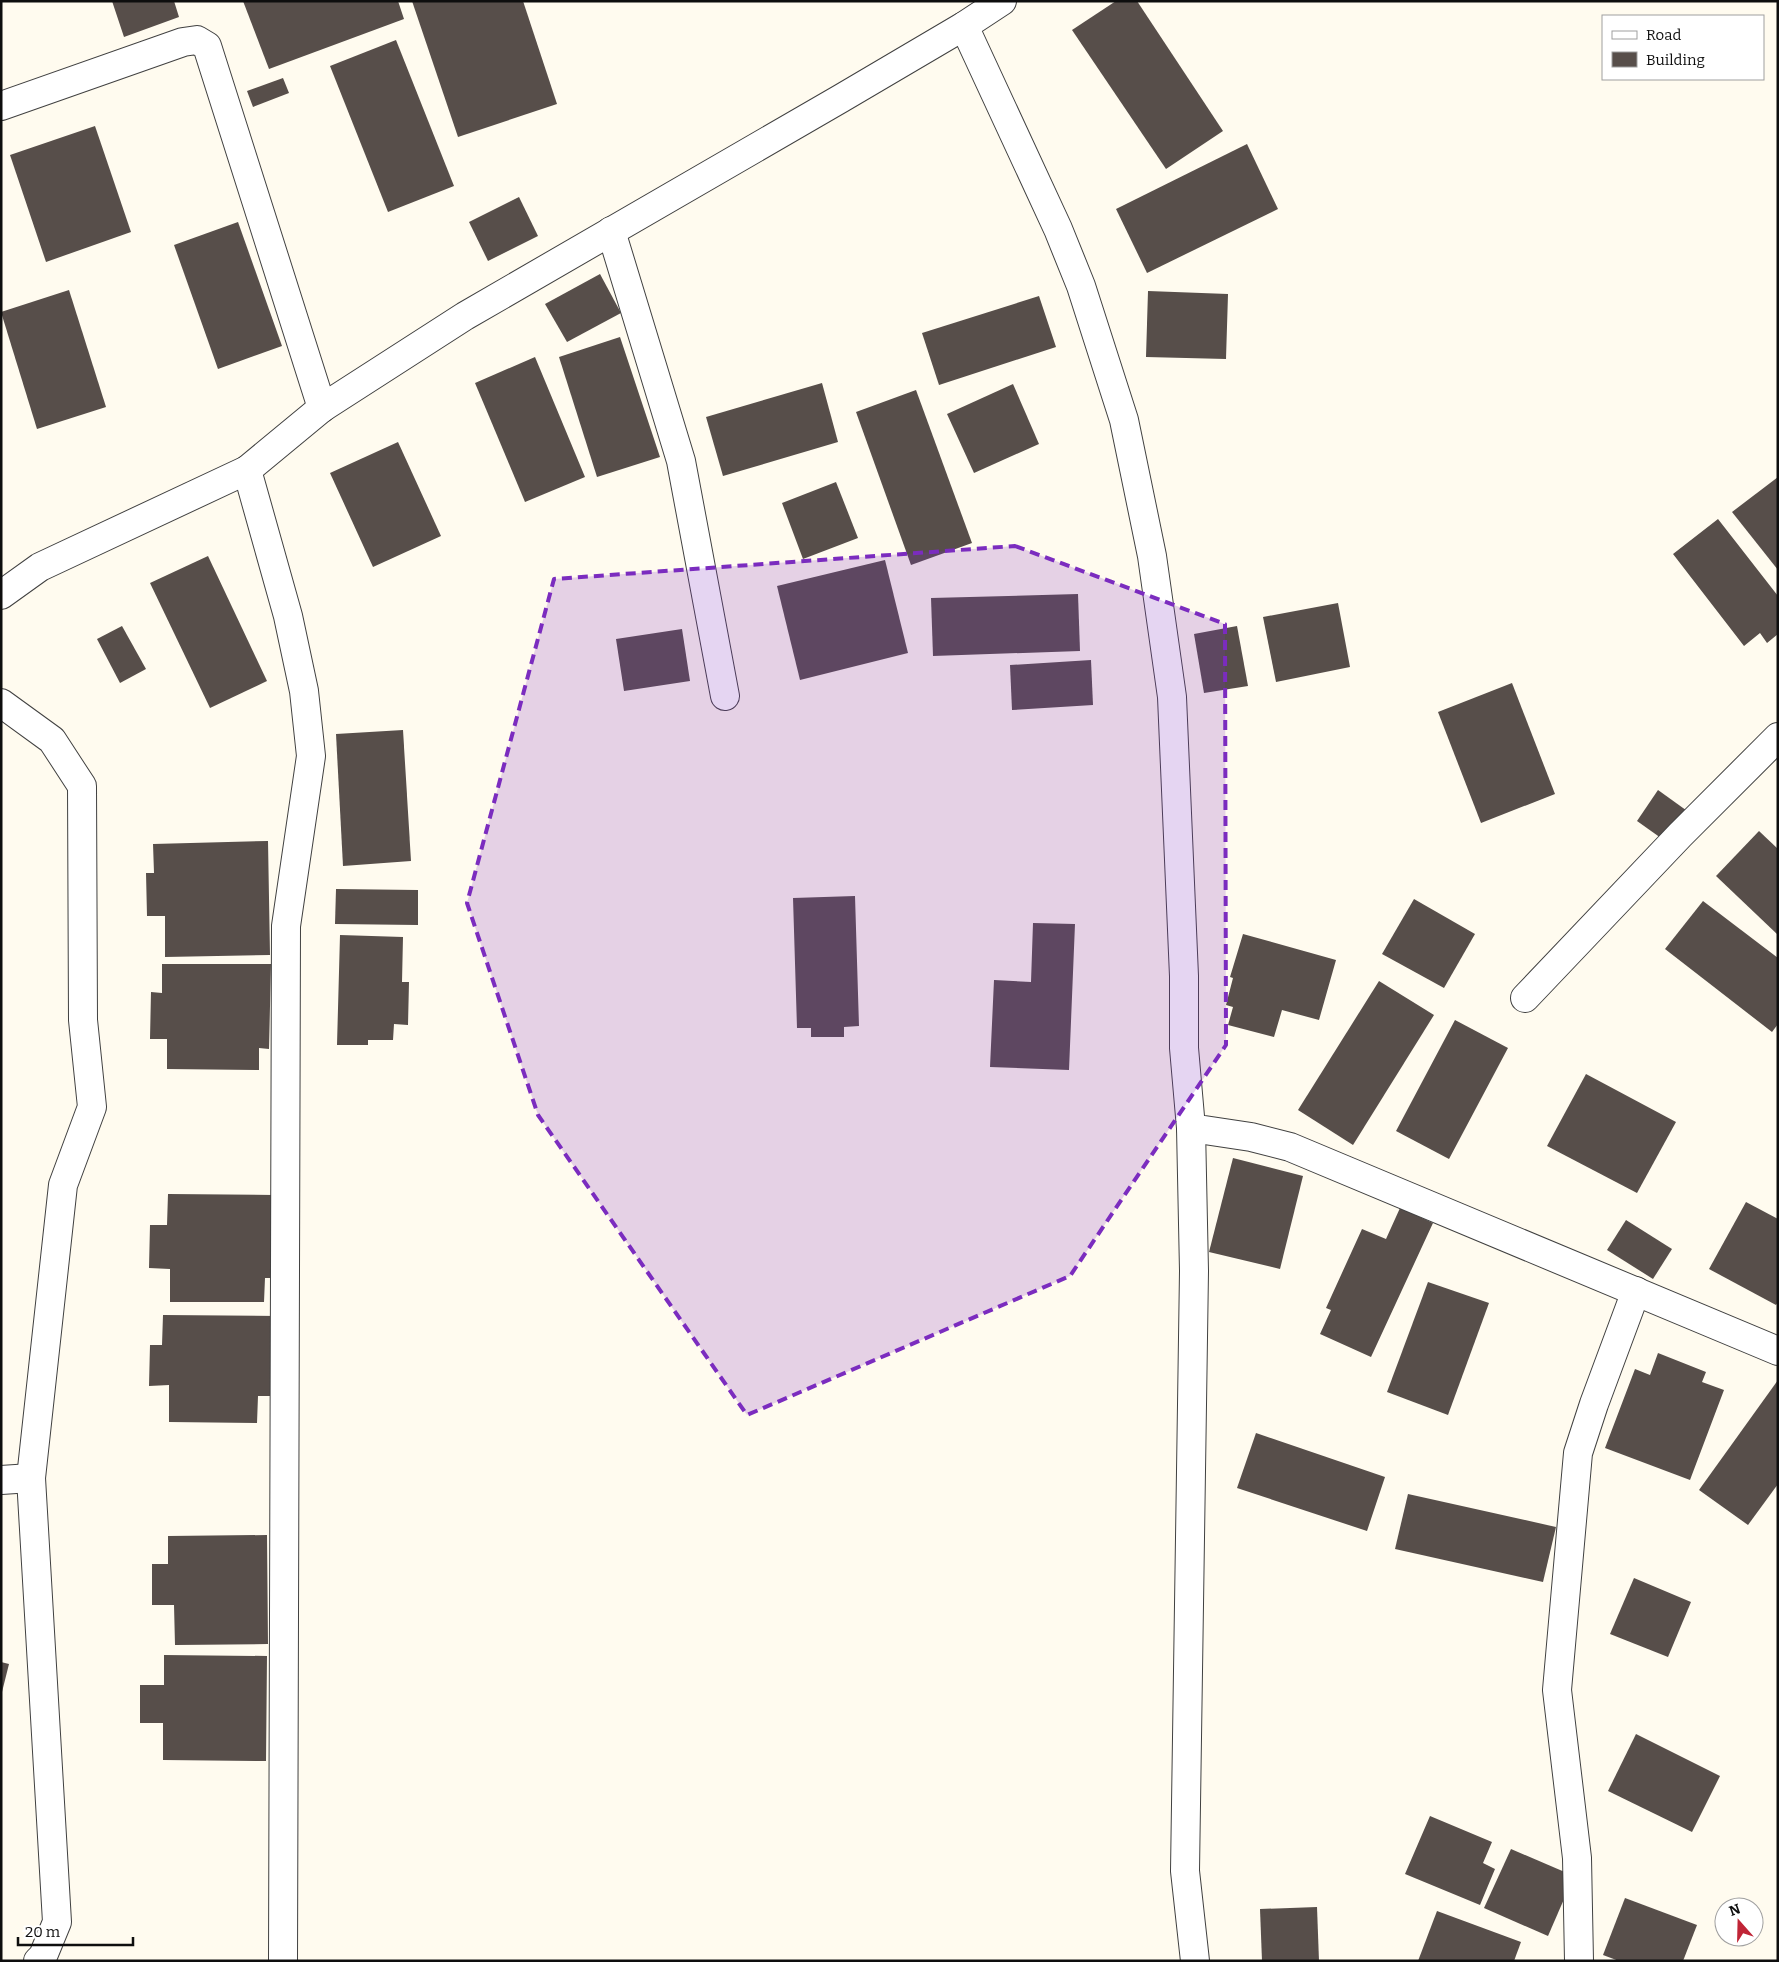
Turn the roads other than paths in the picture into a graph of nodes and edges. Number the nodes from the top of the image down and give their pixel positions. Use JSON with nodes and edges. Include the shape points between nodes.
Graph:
{"nodes":[{"id":1,"x":977,"y":10,"type":"edge"},
{"id":2,"x":1,"y":106,"type":"edge"},
{"id":3,"x":611,"y":231,"type":"junction"},
{"id":4,"x":322,"y":408,"type":"junction"},
{"id":5,"x":247,"y":470,"type":"junction"},
{"id":6,"x":1,"y":595,"type":"edge"},
{"id":7,"x":725,"y":696,"type":"dead end"},
{"id":8,"x":1,"y":703,"type":"edge"},
{"id":9,"x":1778,"y":737,"type":"edge"},
{"id":10,"x":1525,"y":998,"type":"dead end"},
{"id":11,"x":1191,"y":1128,"type":"junction"},
{"id":12,"x":1636,"y":1291,"type":"junction"},
{"id":13,"x":1778,"y":1351,"type":"edge"},
{"id":14,"x":31,"y":1478,"type":"junction"},
{"id":15,"x":1,"y":1480,"type":"edge"},
{"id":16,"x":38,"y":1961,"type":"edge"},
{"id":17,"x":283,"y":1961,"type":"edge"},
{"id":18,"x":1195,"y":1961,"type":"edge"},
{"id":19,"x":1579,"y":1961,"type":"edge"}],
"edges":[{"from":1,"to":3,"type":"street"},
{"from":1,"to":11,"type":"street","via":[[1084,294],[1124,420],[1152,556],[1172,697],[1184,1048]]},
{"from":2,"to":4,"type":"street","via":[[183,42],[197,40],[207,46]]},
{"from":3,"to":4,"type":"street","via":[[465,316]]},
{"from":3,"to":7,"type":"street","via":[[681,461]]},
{"from":4,"to":5,"type":"street"},
{"from":5,"to":6,"type":"street","via":[[40,567]]},
{"from":5,"to":17,"type":"street","via":[[288,616],[304,691],[312,756],[286,926]]},
{"from":8,"to":14,"type":"street","via":[[52,740],[82,786],[83,1020],[92,1107],[63,1184]]},
{"from":9,"to":10,"type":"street"},
{"from":11,"to":12,"type":"street","via":[[1290,1147]]},
{"from":11,"to":18,"type":"street","via":[[1194,1271],[1186,1871]]},
{"from":12,"to":13,"type":"street"},
{"from":12,"to":19,"type":"street","via":[[1578,1453],[1557,1690],[1577,1858]]},
{"from":14,"to":15,"type":"street"},
{"from":14,"to":16,"type":"street","via":[[56,1922]]}]}
